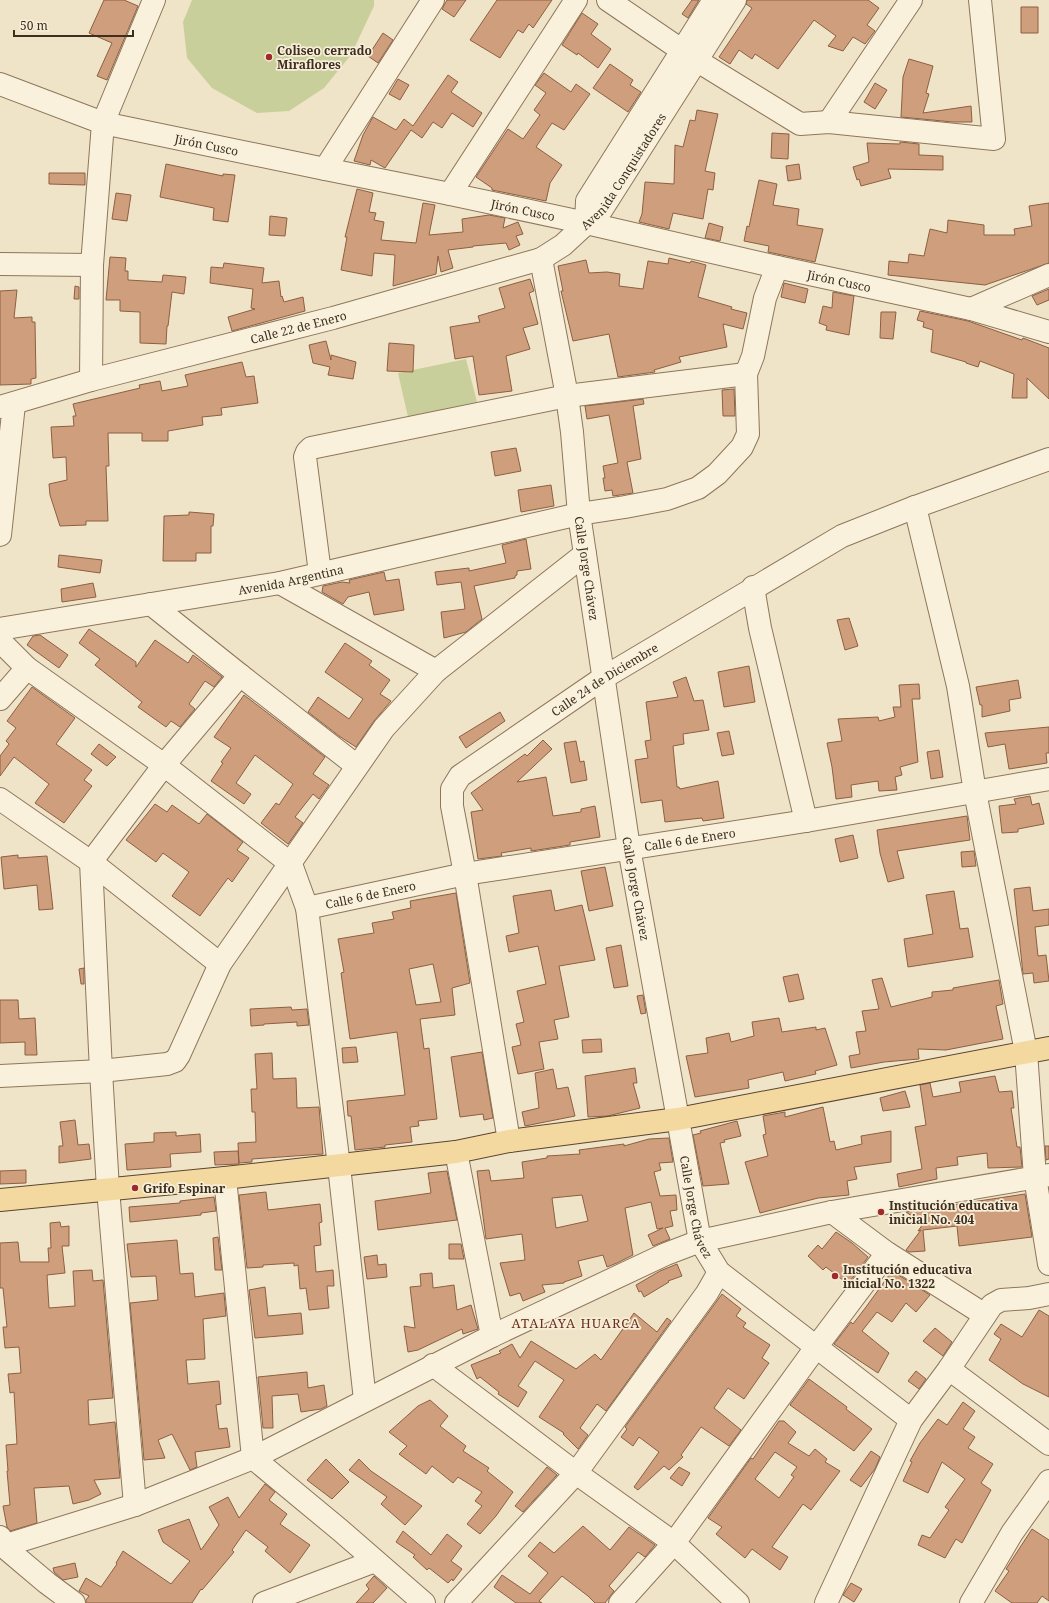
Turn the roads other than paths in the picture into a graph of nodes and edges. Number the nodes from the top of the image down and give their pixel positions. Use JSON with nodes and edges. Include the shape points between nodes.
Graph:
{"nodes":[{"id":1,"x":154,"y":0,"type":"edge"},
{"id":2,"x":433,"y":0,"type":"edge"},
{"id":3,"x":576,"y":0,"type":"edge"},
{"id":4,"x":608,"y":0,"type":"edge"},
{"id":5,"x":714,"y":0,"type":"edge"},
{"id":6,"x":735,"y":0,"type":"edge"},
{"id":7,"x":911,"y":0,"type":"edge"},
{"id":8,"x":980,"y":0,"type":"edge"},
{"id":9,"x":689,"y":55,"type":"junction"},
{"id":10,"x":0,"y":84,"type":"edge"},
{"id":11,"x":829,"y":122,"type":"junction"},
{"id":12,"x":103,"y":123,"type":"junction"},
{"id":13,"x":325,"y":169,"type":"junction"},
{"id":14,"x":450,"y":194,"type":"junction"},
{"id":15,"x":586,"y":223,"type":"junction"},
{"id":16,"x":541,"y":259,"type":"junction"},
{"id":17,"x":0,"y":264,"type":"edge"},
{"id":18,"x":92,"y":265,"type":"junction"},
{"id":19,"x":777,"y":267,"type":"junction"},
{"id":20,"x":1049,"y":275,"type":"edge"},
{"id":21,"x":971,"y":309,"type":"junction"},
{"id":22,"x":1049,"y":332,"type":"edge"},
{"id":23,"x":746,"y":374,"type":"junction"},
{"id":24,"x":91,"y":380,"type":"junction"},
{"id":25,"x":567,"y":396,"type":"junction"},
{"id":26,"x":7,"y":405,"type":"edge"},
{"id":27,"x":1049,"y":459,"type":"edge"},
{"id":28,"x":915,"y":507,"type":"junction"},
{"id":29,"x":579,"y":514,"type":"junction"},
{"id":30,"x":0,"y":535,"type":"edge"},
{"id":31,"x":585,"y":554,"type":"junction"},
{"id":32,"x":320,"y":573,"type":"junction"},
{"id":33,"x":280,"y":583,"type":"junction"},
{"id":34,"x":753,"y":587,"type":"junction"},
{"id":35,"x":152,"y":604,"type":"junction"},
{"id":36,"x":0,"y":629,"type":"edge"},
{"id":37,"x":0,"y":641,"type":"edge"},
{"id":38,"x":27,"y":668,"type":"junction"},
{"id":39,"x":436,"y":670,"type":"junction"},
{"id":40,"x":240,"y":675,"type":"junction"},
{"id":41,"x":603,"y":678,"type":"junction"},
{"id":42,"x":0,"y":699,"type":"edge"},
{"id":43,"x":164,"y":765,"type":"junction"},
{"id":44,"x":357,"y":766,"type":"junction"},
{"id":45,"x":1049,"y":779,"type":"edge"},
{"id":46,"x":975,"y":792,"type":"junction"},
{"id":47,"x":0,"y":799,"type":"edge"},
{"id":48,"x":806,"y":822,"type":"junction"},
{"id":49,"x":629,"y":848,"type":"junction"},
{"id":50,"x":91,"y":862,"type":"junction"},
{"id":51,"x":291,"y":864,"type":"junction"},
{"id":52,"x":465,"y":874,"type":"junction"},
{"id":53,"x":307,"y":908,"type":"junction"},
{"id":54,"x":220,"y":964,"type":"junction"},
{"id":55,"x":1049,"y":1048,"type":"edge"},
{"id":56,"x":1026,"y":1052,"type":"junction"},
{"id":57,"x":101,"y":1071,"type":"junction"},
{"id":58,"x":0,"y":1076,"type":"edge"},
{"id":59,"x":678,"y":1119,"type":"junction"},
{"id":60,"x":509,"y":1141,"type":"junction"},
{"id":61,"x":456,"y":1152,"type":"junction"},
{"id":62,"x":339,"y":1166,"type":"junction"},
{"id":63,"x":1042,"y":1176,"type":"edge"},
{"id":64,"x":225,"y":1178,"type":"junction"},
{"id":65,"x":108,"y":1189,"type":"junction"},
{"id":66,"x":0,"y":1200,"type":"edge"},
{"id":67,"x":832,"y":1212,"type":"junction"},
{"id":68,"x":700,"y":1241,"type":"junction"},
{"id":69,"x":887,"y":1253,"type":"junction"},
{"id":70,"x":1049,"y":1264,"type":"edge"},
{"id":71,"x":719,"y":1272,"type":"junction"},
{"id":72,"x":1049,"y":1294,"type":"edge"},
{"id":73,"x":985,"y":1315,"type":"junction"},
{"id":74,"x":492,"y":1336,"type":"junction"},
{"id":75,"x":817,"y":1346,"type":"junction"},
{"id":76,"x":433,"y":1365,"type":"junction"},
{"id":77,"x":949,"y":1369,"type":"junction"},
{"id":78,"x":366,"y":1400,"type":"junction"},
{"id":79,"x":911,"y":1420,"type":"junction"},
{"id":80,"x":1049,"y":1444,"type":"edge"},
{"id":81,"x":253,"y":1458,"type":"junction"},
{"id":82,"x":576,"y":1473,"type":"junction"},
{"id":83,"x":1049,"y":1481,"type":"edge"},
{"id":84,"x":135,"y":1505,"type":"junction"},
{"id":85,"x":674,"y":1543,"type":"junction"},
{"id":86,"x":1,"y":1544,"type":"edge"},
{"id":87,"x":375,"y":1561,"type":"junction"},
{"id":88,"x":74,"y":1603,"type":"edge"},
{"id":89,"x":264,"y":1603,"type":"edge"},
{"id":90,"x":424,"y":1603,"type":"edge"},
{"id":91,"x":456,"y":1603,"type":"edge"},
{"id":92,"x":620,"y":1603,"type":"edge"},
{"id":93,"x":738,"y":1603,"type":"edge"},
{"id":94,"x":826,"y":1603,"type":"edge"},
{"id":95,"x":971,"y":1603,"type":"edge"}],
"edges":[{"from":1,"to":12,"type":"street"},
{"from":2,"to":13,"type":"street"},
{"from":3,"to":14,"type":"street"},
{"from":4,"to":9,"type":"street"},
{"from":5,"to":9,"type":"street","name":"Avenida Conquistadores"},
{"from":6,"to":9,"type":"street","name":"Avenida Conquistadores"},
{"from":7,"to":11,"type":"street"},
{"from":8,"to":11,"type":"street","via":[[994,139]]},
{"from":9,"to":11,"type":"street","via":[[800,124]]},
{"from":9,"to":15,"type":"street","name":"Avenida Conquistadores","via":[[602,209]]},
{"from":10,"to":12,"type":"street","name":"Jirón Cusco"},
{"from":12,"to":13,"type":"street","name":"Jirón Cusco"},
{"from":12,"to":18,"type":"street"},
{"from":13,"to":14,"type":"street","name":"Jirón Cusco"},
{"from":14,"to":15,"type":"street","name":"Jirón Cusco"},
{"from":15,"to":16,"type":"street","name":"Calle 22 de Enero","via":[[563,245]]},
{"from":15,"to":19,"type":"street","name":"Jirón Cusco"},
{"from":16,"to":24,"type":"street","name":"Calle 22 de Enero","via":[[333,318]]},
{"from":16,"to":25,"type":"street","name":"Calle Jorge Chávez"},
{"from":17,"to":18,"type":"street"},
{"from":18,"to":24,"type":"street"},
{"from":19,"to":21,"type":"street","name":"Jirón Cusco"},
{"from":19,"to":23,"type":"street","via":[[765,298],[753,356]]},
{"from":20,"to":21,"type":"street"},
{"from":21,"to":22,"type":"street","name":"Jirón Cusco"},
{"from":23,"to":25,"type":"street"},
{"from":23,"to":29,"type":"street","name":"Avenida Argentina","via":[[748,434],[742,448],[717,474],[698,488],[667,499]]},
{"from":24,"to":26,"type":"street","name":"Calle 22 de Enero"},
{"from":25,"to":29,"type":"street","name":"Calle Jorge Chávez"},
{"from":25,"to":32,"type":"street","via":[[311,448],[305,457]]},
{"from":26,"to":30,"type":"street"},
{"from":27,"to":28,"type":"street","name":"Calle 24 de Diciembre"},
{"from":28,"to":34,"type":"street","name":"Calle 24 de Diciembre","via":[[842,536]]},
{"from":28,"to":46,"type":"street","via":[[958,686]]},
{"from":29,"to":31,"type":"street","name":"Calle Jorge Chávez"},
{"from":29,"to":32,"type":"street","name":"Avenida Argentina"},
{"from":31,"to":39,"type":"street"},
{"from":31,"to":41,"type":"street","name":"Calle Jorge Chávez"},
{"from":32,"to":33,"type":"street","name":"Avenida Argentina"},
{"from":33,"to":35,"type":"street","name":"Avenida Argentina"},
{"from":33,"to":39,"type":"street"},
{"from":34,"to":41,"type":"street","name":"Calle 24 de Diciembre"},
{"from":34,"to":48,"type":"street","via":[[760,628]]},
{"from":35,"to":36,"type":"street","name":"Avenida Argentina"},
{"from":35,"to":40,"type":"street"},
{"from":37,"to":38,"type":"street"},
{"from":38,"to":42,"type":"street"},
{"from":38,"to":43,"type":"street"},
{"from":39,"to":44,"type":"street","via":[[384,728]]},
{"from":40,"to":43,"type":"street"},
{"from":40,"to":44,"type":"street"},
{"from":41,"to":49,"type":"street","name":"Calle Jorge Chávez"},
{"from":41,"to":52,"type":"street","name":"Calle 24 de Diciembre","via":[[460,776],[452,789],[452,806]]},
{"from":43,"to":50,"type":"street"},
{"from":43,"to":51,"type":"street"},
{"from":44,"to":51,"type":"street"},
{"from":45,"to":46,"type":"street","name":"Calle 6 de Enero"},
{"from":46,"to":48,"type":"street","name":"Calle 6 de Enero"},
{"from":46,"to":56,"type":"street"},
{"from":47,"to":50,"type":"street"},
{"from":48,"to":49,"type":"street","name":"Calle 6 de Enero"},
{"from":49,"to":52,"type":"street","name":"Calle 6 de Enero"},
{"from":49,"to":59,"type":"street","name":"Calle Jorge Chávez"},
{"from":50,"to":54,"type":"street"},
{"from":50,"to":57,"type":"street"},
{"from":51,"to":53,"type":"street"},
{"from":51,"to":54,"type":"street"},
{"from":52,"to":53,"type":"street","name":"Calle 6 de Enero"},
{"from":52,"to":60,"type":"street"},
{"from":53,"to":62,"type":"street"},
{"from":54,"to":57,"type":"street","via":[[180,1055],[174,1061],[167,1064]]},
{"from":55,"to":56,"type":"main road"},
{"from":56,"to":59,"type":"main road"},
{"from":56,"to":63,"type":"street"},
{"from":57,"to":58,"type":"street"},
{"from":57,"to":65,"type":"street"},
{"from":59,"to":60,"type":"main road"},
{"from":59,"to":68,"type":"street","name":"Calle Jorge Chávez"},
{"from":60,"to":61,"type":"main road"},
{"from":61,"to":62,"type":"main road"},
{"from":61,"to":74,"type":"street"},
{"from":62,"to":64,"type":"main road"},
{"from":62,"to":78,"type":"street"},
{"from":63,"to":67,"type":"street"},
{"from":63,"to":70,"type":"street"},
{"from":64,"to":65,"type":"main road"},
{"from":64,"to":81,"type":"street"},
{"from":65,"to":66,"type":"main road"},
{"from":65,"to":84,"type":"street"},
{"from":67,"to":68,"type":"street"},
{"from":67,"to":69,"type":"street"},
{"from":68,"to":71,"type":"street","name":"Calle Jorge Chávez"},
{"from":68,"to":74,"type":"street","via":[[666,1254]]},
{"from":69,"to":73,"type":"street"},
{"from":69,"to":75,"type":"street"},
{"from":71,"to":75,"type":"street","name":"Calle Jorge Chávez"},
{"from":71,"to":82,"type":"street"},
{"from":72,"to":73,"type":"street","via":[[1001,1300],[992,1305]]},
{"from":73,"to":77,"type":"street"},
{"from":74,"to":76,"type":"street"},
{"from":75,"to":79,"type":"street","name":"Calle Jorge Chávez"},
{"from":75,"to":85,"type":"street"},
{"from":76,"to":78,"type":"street"},
{"from":76,"to":82,"type":"street"},
{"from":77,"to":79,"type":"street"},
{"from":77,"to":80,"type":"street"},
{"from":78,"to":81,"type":"street"},
{"from":79,"to":94,"type":"street"},
{"from":81,"to":84,"type":"street"},
{"from":81,"to":87,"type":"street"},
{"from":82,"to":85,"type":"street"},
{"from":82,"to":91,"type":"street"},
{"from":83,"to":95,"type":"street","via":[[1012,1533]]},
{"from":84,"to":86,"type":"street"},
{"from":85,"to":92,"type":"street"},
{"from":85,"to":93,"type":"street"},
{"from":86,"to":88,"type":"street"},
{"from":87,"to":89,"type":"street"},
{"from":87,"to":90,"type":"street"}]}
